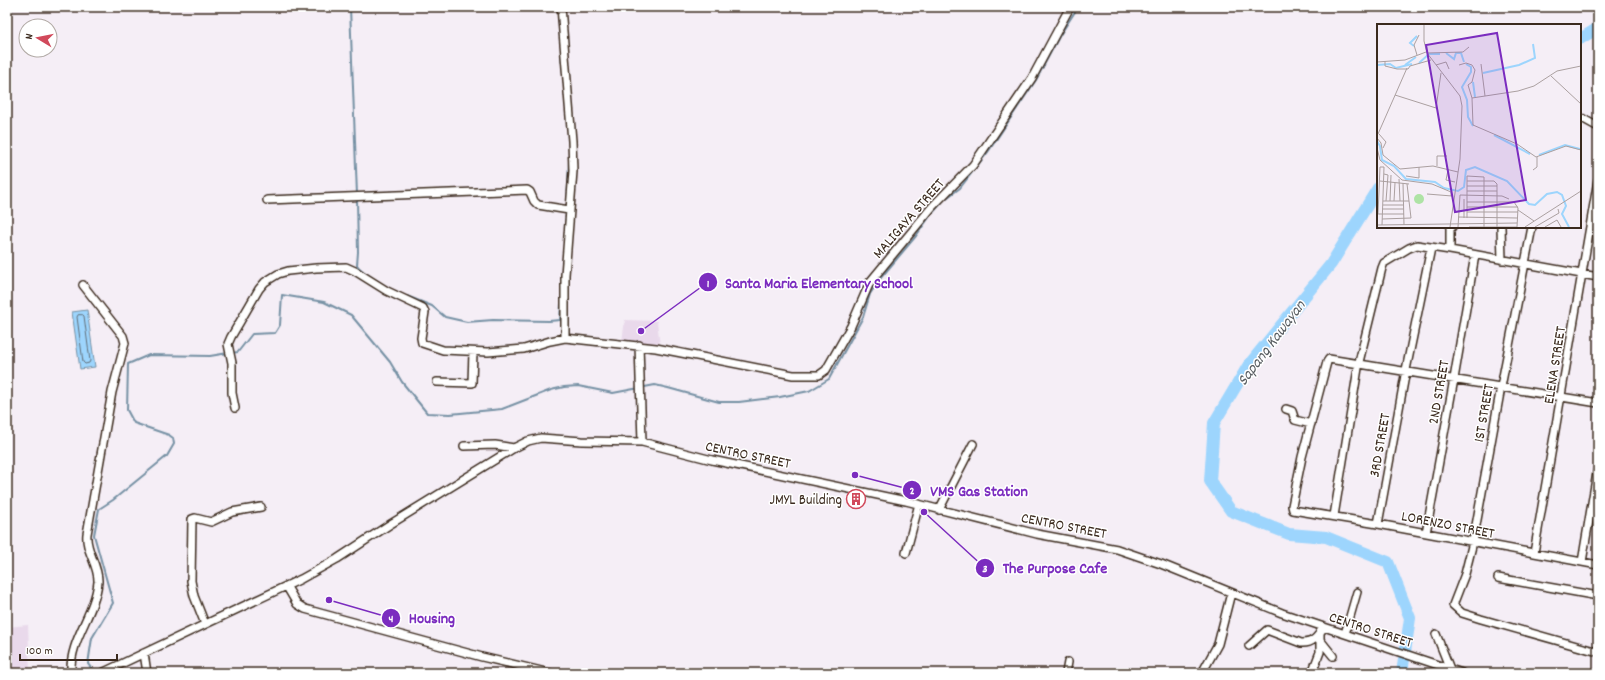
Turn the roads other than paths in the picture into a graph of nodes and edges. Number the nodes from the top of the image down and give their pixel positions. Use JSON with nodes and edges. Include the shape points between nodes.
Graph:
{"nodes":[{"id":1,"x":561,"y":7,"type":"edge"},
{"id":2,"x":1070,"y":7,"type":"edge"},
{"id":3,"x":1581,"y":118,"type":"edge"},
{"id":4,"x":1598,"y":127,"type":"edge"},
{"id":5,"x":1598,"y":180,"type":"edge"},
{"id":6,"x":267,"y":200,"type":"dead end"},
{"id":7,"x":570,"y":210,"type":"junction"},
{"id":8,"x":1450,"y":228,"type":"edge"},
{"id":9,"x":1500,"y":228,"type":"edge"},
{"id":10,"x":1532,"y":228,"type":"edge"},
{"id":11,"x":1431,"y":248,"type":"junction"},
{"id":12,"x":1450,"y":250,"type":"junction"},
{"id":13,"x":1475,"y":255,"type":"junction"},
{"id":14,"x":1502,"y":260,"type":"junction"},
{"id":15,"x":1524,"y":264,"type":"junction"},
{"id":16,"x":1582,"y":274,"type":"junction"},
{"id":17,"x":1598,"y":277,"type":"edge"},
{"id":18,"x":83,"y":285,"type":"dead end"},
{"id":19,"x":565,"y":338,"type":"junction"},
{"id":20,"x":639,"y":345,"type":"junction"},
{"id":21,"x":473,"y":352,"type":"junction"},
{"id":22,"x":1358,"y":362,"type":"junction"},
{"id":23,"x":1406,"y":370,"type":"junction"},
{"id":24,"x":1454,"y":379,"type":"junction"},
{"id":25,"x":437,"y":382,"type":"dead end"},
{"id":26,"x":1501,"y":387,"type":"junction"},
{"id":27,"x":1562,"y":397,"type":"junction"},
{"id":28,"x":1598,"y":403,"type":"edge"},
{"id":29,"x":235,"y":408,"type":"dead end"},
{"id":30,"x":1286,"y":409,"type":"dead end"},
{"id":31,"x":1311,"y":424,"type":"junction"},
{"id":32,"x":642,"y":442,"type":"junction"},
{"id":33,"x":973,"y":444,"type":"dead end"},
{"id":34,"x":464,"y":446,"type":"dead end"},
{"id":35,"x":514,"y":448,"type":"junction"},
{"id":36,"x":1598,"y":467,"type":"edge"},
{"id":37,"x":919,"y":504,"type":"junction"},
{"id":38,"x":261,"y":507,"type":"dead end"},
{"id":39,"x":940,"y":510,"type":"junction"},
{"id":40,"x":1334,"y":516,"type":"junction"},
{"id":41,"x":1378,"y":524,"type":"junction"},
{"id":42,"x":1426,"y":533,"type":"junction"},
{"id":43,"x":1473,"y":542,"type":"junction"},
{"id":44,"x":1534,"y":553,"type":"junction"},
{"id":45,"x":906,"y":554,"type":"dead end"},
{"id":46,"x":1582,"y":562,"type":"junction"},
{"id":47,"x":1598,"y":565,"type":"edge"},
{"id":48,"x":1498,"y":578,"type":"dead end"},
{"id":49,"x":287,"y":587,"type":"junction"},
{"id":50,"x":1357,"y":592,"type":"dead end"},
{"id":51,"x":1231,"y":593,"type":"junction"},
{"id":52,"x":1598,"y":596,"type":"edge"},
{"id":53,"x":205,"y":624,"type":"junction"},
{"id":54,"x":1322,"y":630,"type":"junction"},
{"id":55,"x":1345,"y":634,"type":"junction"},
{"id":56,"x":1436,"y":634,"type":"dead end"},
{"id":57,"x":1321,"y":641,"type":"junction"},
{"id":58,"x":1248,"y":646,"type":"dead end"},
{"id":59,"x":1598,"y":652,"type":"edge"},
{"id":60,"x":144,"y":654,"type":"junction"},
{"id":61,"x":1333,"y":656,"type":"dead end"},
{"id":62,"x":1068,"y":662,"type":"dead end"},
{"id":63,"x":1447,"y":668,"type":"junction"},
{"id":64,"x":71,"y":673,"type":"edge"},
{"id":65,"x":102,"y":673,"type":"edge"},
{"id":66,"x":147,"y":673,"type":"edge"},
{"id":67,"x":550,"y":673,"type":"edge"},
{"id":68,"x":1066,"y":673,"type":"edge"},
{"id":69,"x":1202,"y":673,"type":"edge"},
{"id":70,"x":1312,"y":673,"type":"edge"},
{"id":71,"x":1462,"y":673,"type":"edge"}],
"edges":[{"from":1,"to":7,"type":"street","via":[[572,141]]},
{"from":2,"to":20,"type":"street","name":"MALIGAYA STREET","via":[[1032,78],[972,165],[928,211],[870,282],[855,318],[822,373],[814,376],[793,374]]},
{"from":3,"to":4,"type":"street"},
{"from":5,"to":16,"type":"street","name":"ELENA STREET"},
{"from":6,"to":7,"type":"street","via":[[527,190],[538,206]]},
{"from":7,"to":19,"type":"street","via":[[565,274]]},
{"from":8,"to":12,"type":"street"},
{"from":9,"to":14,"type":"street"},
{"from":10,"to":15,"type":"street","name":"1ST STREET"},
{"from":11,"to":12,"type":"street"},
{"from":11,"to":22,"type":"street","via":[[1414,245],[1384,263]]},
{"from":11,"to":23,"type":"street","name":"3RD STREET"},
{"from":12,"to":13,"type":"street"},
{"from":13,"to":14,"type":"street"},
{"from":13,"to":24,"type":"street","name":"2ND STREET"},
{"from":14,"to":15,"type":"street"},
{"from":15,"to":16,"type":"street"},
{"from":15,"to":26,"type":"street","name":"1ST STREET"},
{"from":16,"to":17,"type":"street"},
{"from":16,"to":27,"type":"street","name":"ELENA STREET"},
{"from":18,"to":64,"type":"street","via":[[123,336],[125,344],[112,392],[87,534],[87,547],[98,583],[71,656]]},
{"from":19,"to":20,"type":"street","name":"MALIGAYA STREET"},
{"from":19,"to":21,"type":"street","name":"MALIGAYA STREET","via":[[517,350]]},
{"from":20,"to":32,"type":"street"},
{"from":21,"to":25,"type":"street","via":[[472,383]]},
{"from":21,"to":29,"type":"street","name":"MALIGAYA STREET","via":[[443,350],[424,344],[421,338],[425,312],[423,308],[387,291],[355,271],[340,267],[288,271],[271,278],[259,290],[228,341]]},
{"from":22,"to":23,"type":"street"},
{"from":22,"to":31,"type":"street","via":[[1331,358],[1327,362]]},
{"from":22,"to":40,"type":"street"},
{"from":23,"to":24,"type":"street"},
{"from":23,"to":41,"type":"street","name":"3RD STREET"},
{"from":24,"to":26,"type":"street"},
{"from":24,"to":42,"type":"street","name":"2ND STREET"},
{"from":26,"to":27,"type":"street"},
{"from":26,"to":43,"type":"street","name":"1ST STREET"},
{"from":27,"to":28,"type":"street"},
{"from":27,"to":44,"type":"street","name":"ELENA STREET"},
{"from":30,"to":31,"type":"street","via":[[1292,411],[1295,420]]},
{"from":31,"to":40,"type":"street","name":"LORENZO STREET","via":[[1292,506],[1293,510]]},
{"from":32,"to":35,"type":"street","name":"CENTRO STREET","via":[[540,438]]},
{"from":32,"to":37,"type":"street","name":"CENTRO STREET","via":[[712,460]]},
{"from":33,"to":39,"type":"street"},
{"from":34,"to":35,"type":"street"},
{"from":35,"to":49,"type":"street","name":"CENTRO STREET","via":[[389,524],[337,559]]},
{"from":36,"to":46,"type":"street"},
{"from":37,"to":39,"type":"street","name":"CENTRO STREET"},
{"from":37,"to":45,"type":"street"},
{"from":38,"to":53,"type":"street","via":[[232,512],[211,522],[192,519],[191,581]]},
{"from":39,"to":51,"type":"street","name":"CENTRO STREET","via":[[1030,532],[1117,549]]},
{"from":40,"to":41,"type":"street","name":"LORENZO STREET"},
{"from":41,"to":42,"type":"street","name":"LORENZO STREET"},
{"from":42,"to":43,"type":"street","name":"LORENZO STREET"},
{"from":43,"to":44,"type":"street","name":"LORENZO STREET"},
{"from":43,"to":59,"type":"street","name":"1ST STREET","via":[[1462,585],[1454,601],[1455,608],[1469,615]]},
{"from":44,"to":46,"type":"street","name":"LORENZO STREET"},
{"from":46,"to":47,"type":"street","name":"LORENZO STREET"},
{"from":48,"to":52,"type":"street"},
{"from":49,"to":53,"type":"street","name":"CENTRO STREET"},
{"from":49,"to":67,"type":"street","via":[[297,604],[305,608]]},
{"from":50,"to":55,"type":"street"},
{"from":51,"to":54,"type":"street","name":"CENTRO STREET"},
{"from":51,"to":69,"type":"street","via":[[1218,644]]},
{"from":53,"to":60,"type":"street","name":"CENTRO STREET"},
{"from":54,"to":55,"type":"street","name":"CENTRO STREET"},
{"from":54,"to":57,"type":"street"},
{"from":54,"to":58,"type":"street","via":[[1314,641],[1301,643],[1267,630]]},
{"from":55,"to":63,"type":"street","name":"CENTRO STREET"},
{"from":56,"to":63,"type":"street"},
{"from":57,"to":61,"type":"street"},
{"from":57,"to":70,"type":"street","via":[[1320,652]]},
{"from":60,"to":65,"type":"street","name":"CENTRO STREET"},
{"from":60,"to":66,"type":"street"},
{"from":62,"to":68,"type":"street"},
{"from":63,"to":71,"type":"street","name":"CENTRO STREET"}]}
